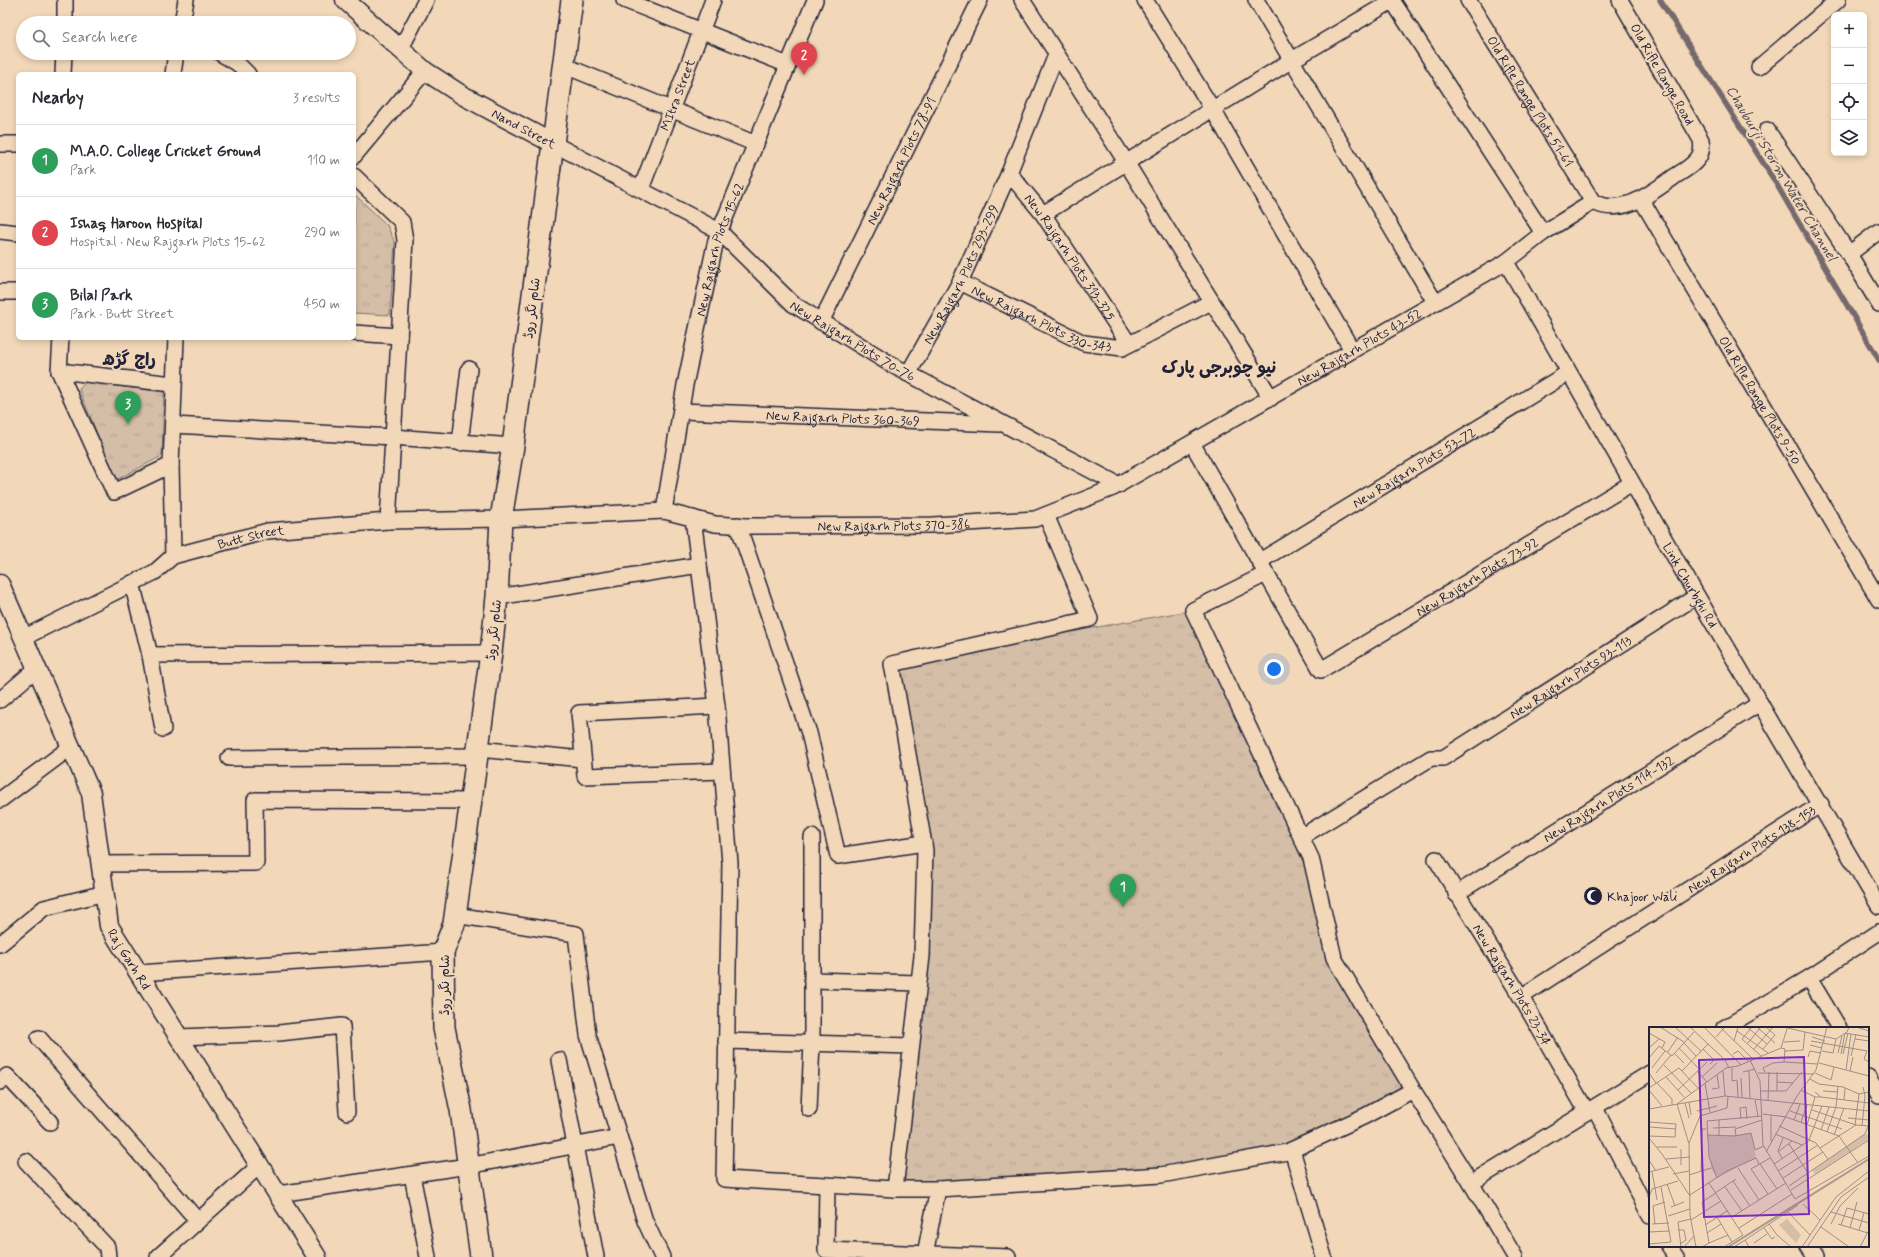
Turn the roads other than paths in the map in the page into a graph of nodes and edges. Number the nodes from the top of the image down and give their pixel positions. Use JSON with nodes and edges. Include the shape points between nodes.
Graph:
{"nodes":[{"id":1,"x":65,"y":0,"type":"edge"},
{"id":2,"x":186,"y":0,"type":"edge"},
{"id":3,"x":345,"y":0,"type":"edge"},
{"id":4,"x":426,"y":0,"type":"edge"},
{"id":5,"x":572,"y":0,"type":"edge"},
{"id":6,"x":624,"y":0,"type":"edge"},
{"id":7,"x":713,"y":0,"type":"edge"},
{"id":8,"x":815,"y":0,"type":"edge"},
{"id":9,"x":980,"y":0,"type":"edge"},
{"id":10,"x":1022,"y":0,"type":"edge"},
{"id":11,"x":1145,"y":0,"type":"edge"},
{"id":12,"x":1256,"y":0,"type":"edge"},
{"id":13,"x":1392,"y":0,"type":"edge"},
{"id":14,"x":1468,"y":0,"type":"edge"},
{"id":15,"x":1620,"y":0,"type":"edge"},
{"id":16,"x":1838,"y":0,"type":"edge"},
{"id":17,"x":64,"y":16,"type":"edge"},
{"id":18,"x":183,"y":16,"type":"edge"},
{"id":19,"x":701,"y":31,"type":"junction"},
{"id":20,"x":400,"y":50,"type":"junction"},
{"id":21,"x":1056,"y":55,"type":"junction"},
{"id":22,"x":64,"y":60,"type":"edge"},
{"id":23,"x":175,"y":60,"type":"edge"},
{"id":24,"x":232,"y":60,"type":"edge"},
{"id":25,"x":1292,"y":60,"type":"junction"},
{"id":26,"x":563,"y":65,"type":"junction"},
{"id":27,"x":788,"y":66,"type":"junction"},
{"id":28,"x":1759,"y":67,"type":"dead end"},
{"id":29,"x":425,"y":71,"type":"junction"},
{"id":30,"x":64,"y":72,"type":"edge"},
{"id":31,"x":173,"y":72,"type":"edge"},
{"id":32,"x":246,"y":72,"type":"edge"},
{"id":33,"x":671,"y":109,"type":"junction"},
{"id":34,"x":1213,"y":110,"type":"junction"},
{"id":35,"x":1767,"y":130,"type":"dead end"},
{"id":36,"x":552,"y":143,"type":"junction"},
{"id":37,"x":0,"y":144,"type":"edge"},
{"id":38,"x":16,"y":144,"type":"edge"},
{"id":39,"x":756,"y":144,"type":"junction"},
{"id":40,"x":356,"y":154,"type":"edge"},
{"id":41,"x":1126,"y":162,"type":"junction"},
{"id":42,"x":1009,"y":173,"type":"junction"},
{"id":43,"x":356,"y":178,"type":"edge"},
{"id":44,"x":641,"y":189,"type":"junction"},
{"id":45,"x":1641,"y":199,"type":"junction"},
{"id":46,"x":1593,"y":202,"type":"junction"},
{"id":47,"x":1043,"y":214,"type":"junction"},
{"id":48,"x":0,"y":231,"type":"edge"},
{"id":49,"x":719,"y":231,"type":"junction"},
{"id":50,"x":1879,"y":232,"type":"edge"},
{"id":51,"x":16,"y":233,"type":"edge"},
{"id":52,"x":1543,"y":233,"type":"junction"},
{"id":53,"x":1849,"y":254,"type":"junction"},
{"id":54,"x":1506,"y":262,"type":"junction"},
{"id":55,"x":960,"y":282,"type":"junction"},
{"id":56,"x":0,"y":292,"type":"edge"},
{"id":57,"x":16,"y":292,"type":"edge"},
{"id":58,"x":1211,"y":302,"type":"junction"},
{"id":59,"x":1435,"y":302,"type":"junction"},
{"id":60,"x":1879,"y":304,"type":"edge"},
{"id":61,"x":821,"y":322,"type":"junction"},
{"id":62,"x":356,"y":333,"type":"edge"},
{"id":63,"x":399,"y":336,"type":"junction"},
{"id":64,"x":62,"y":340,"type":"edge"},
{"id":65,"x":176,"y":340,"type":"edge"},
{"id":66,"x":1129,"y":344,"type":"junction"},
{"id":67,"x":1352,"y":350,"type":"junction"},
{"id":68,"x":469,"y":369,"type":"dead end"},
{"id":69,"x":59,"y":371,"type":"junction"},
{"id":70,"x":1568,"y":373,"type":"junction"},
{"id":71,"x":908,"y":374,"type":"junction"},
{"id":72,"x":173,"y":384,"type":"junction"},
{"id":73,"x":1271,"y":398,"type":"junction"},
{"id":74,"x":681,"y":411,"type":"junction"},
{"id":75,"x":173,"y":425,"type":"junction"},
{"id":76,"x":1004,"y":425,"type":"junction"},
{"id":77,"x":393,"y":437,"type":"junction"},
{"id":78,"x":460,"y":443,"type":"junction"},
{"id":79,"x":1192,"y":443,"type":"junction"},
{"id":80,"x":513,"y":446,"type":"junction"},
{"id":81,"x":171,"y":465,"type":"junction"},
{"id":82,"x":1632,"y":483,"type":"junction"},
{"id":83,"x":1119,"y":485,"type":"junction"},
{"id":84,"x":664,"y":511,"type":"junction"},
{"id":85,"x":1046,"y":515,"type":"junction"},
{"id":86,"x":693,"y":518,"type":"junction"},
{"id":87,"x":501,"y":519,"type":"junction"},
{"id":88,"x":388,"y":521,"type":"junction"},
{"id":89,"x":738,"y":525,"type":"junction"},
{"id":90,"x":173,"y":556,"type":"junction"},
{"id":91,"x":699,"y":565,"type":"junction"},
{"id":92,"x":1263,"y":567,"type":"junction"},
{"id":93,"x":0,"y":584,"type":"edge"},
{"id":94,"x":132,"y":584,"type":"junction"},
{"id":95,"x":1697,"y":596,"type":"junction"},
{"id":96,"x":497,"y":597,"type":"junction"},
{"id":97,"x":1879,"y":600,"type":"edge"},
{"id":98,"x":4,"y":607,"type":"edge"},
{"id":99,"x":22,"y":638,"type":"junction"},
{"id":100,"x":492,"y":653,"type":"junction"},
{"id":101,"x":150,"y":654,"type":"junction"},
{"id":102,"x":36,"y":669,"type":"junction"},
{"id":103,"x":0,"y":700,"type":"edge"},
{"id":104,"x":1760,"y":703,"type":"junction"},
{"id":105,"x":717,"y":706,"type":"junction"},
{"id":106,"x":163,"y":729,"type":"dead end"},
{"id":107,"x":71,"y":747,"type":"junction"},
{"id":108,"x":477,"y":752,"type":"junction"},
{"id":109,"x":229,"y":758,"type":"dead end"},
{"id":110,"x":583,"y":759,"type":"junction"},
{"id":111,"x":722,"y":771,"type":"junction"},
{"id":112,"x":0,"y":800,"type":"edge"},
{"id":113,"x":471,"y":801,"type":"junction"},
{"id":114,"x":1821,"y":804,"type":"junction"},
{"id":115,"x":1301,"y":836,"type":"junction"},
{"id":116,"x":812,"y":837,"type":"dead end"},
{"id":117,"x":924,"y":843,"type":"junction"},
{"id":118,"x":1436,"y":859,"type":"dead end"},
{"id":119,"x":101,"y":864,"type":"junction"},
{"id":120,"x":105,"y":893,"type":"junction"},
{"id":121,"x":1456,"y":894,"type":"junction"},
{"id":122,"x":1879,"y":906,"type":"edge"},
{"id":123,"x":455,"y":915,"type":"junction"},
{"id":124,"x":1879,"y":932,"type":"edge"},
{"id":125,"x":0,"y":944,"type":"edge"},
{"id":126,"x":442,"y":952,"type":"junction"},
{"id":127,"x":139,"y":973,"type":"junction"},
{"id":128,"x":1809,"y":978,"type":"junction"},
{"id":129,"x":812,"y":980,"type":"junction"},
{"id":130,"x":918,"y":983,"type":"junction"},
{"id":131,"x":1521,"y":997,"type":"junction"},
{"id":132,"x":1726,"y":1027,"type":"edge"},
{"id":133,"x":1838,"y":1027,"type":"edge"},
{"id":134,"x":179,"y":1037,"type":"junction"},
{"id":135,"x":39,"y":1038,"type":"dead end"},
{"id":136,"x":726,"y":1041,"type":"junction"},
{"id":137,"x":812,"y":1044,"type":"junction"},
{"id":138,"x":911,"y":1046,"type":"junction"},
{"id":139,"x":559,"y":1060,"type":"dead end"},
{"id":140,"x":1649,"y":1074,"type":"edge"},
{"id":141,"x":1869,"y":1079,"type":"edge"},
{"id":142,"x":0,"y":1082,"type":"edge"},
{"id":143,"x":1413,"y":1090,"type":"junction"},
{"id":144,"x":1879,"y":1095,"type":"edge"},
{"id":145,"x":810,"y":1109,"type":"dead end"},
{"id":146,"x":1591,"y":1110,"type":"junction"},
{"id":147,"x":347,"y":1112,"type":"dead end"},
{"id":148,"x":50,"y":1122,"type":"dead end"},
{"id":149,"x":619,"y":1137,"type":"junction"},
{"id":150,"x":575,"y":1146,"type":"junction"},
{"id":151,"x":1292,"y":1150,"type":"junction"},
{"id":152,"x":26,"y":1161,"type":"dead end"},
{"id":153,"x":260,"y":1165,"type":"junction"},
{"id":154,"x":468,"y":1166,"type":"junction"},
{"id":155,"x":412,"y":1175,"type":"junction"},
{"id":156,"x":1472,"y":1183,"type":"junction"},
{"id":157,"x":827,"y":1185,"type":"junction"},
{"id":158,"x":895,"y":1189,"type":"junction"},
{"id":159,"x":938,"y":1189,"type":"junction"},
{"id":160,"x":278,"y":1194,"type":"junction"},
{"id":161,"x":1649,"y":1214,"type":"edge"},
{"id":162,"x":198,"y":1221,"type":"junction"},
{"id":163,"x":1670,"y":1247,"type":"edge"},
{"id":164,"x":1809,"y":1247,"type":"edge"},
{"id":165,"x":826,"y":1253,"type":"edge"},
{"id":166,"x":925,"y":1254,"type":"junction"},
{"id":167,"x":108,"y":1257,"type":"edge"},
{"id":168,"x":158,"y":1257,"type":"edge"},
{"id":169,"x":317,"y":1257,"type":"edge"},
{"id":170,"x":428,"y":1257,"type":"edge"},
{"id":171,"x":481,"y":1257,"type":"edge"},
{"id":172,"x":596,"y":1257,"type":"edge"},
{"id":173,"x":662,"y":1257,"type":"edge"},
{"id":174,"x":1008,"y":1257,"type":"edge"},
{"id":175,"x":1324,"y":1257,"type":"edge"},
{"id":176,"x":1515,"y":1257,"type":"edge"},
{"id":177,"x":1677,"y":1257,"type":"edge"},
{"id":178,"x":1815,"y":1257,"type":"edge"}],
"edges":[{"from":1,"to":17,"type":"street"},
{"from":2,"to":18,"type":"street"},
{"from":3,"to":20,"type":"street","name":"Nand Street"},
{"from":4,"to":20,"type":"street"},
{"from":5,"to":26,"type":"main road","name":"شام نگر روڈ"},
{"from":6,"to":19,"type":"street"},
{"from":7,"to":19,"type":"street","name":"MItra Street"},
{"from":8,"to":27,"type":"street","name":"New Rajgarh Plots 15-62"},
{"from":9,"to":61,"type":"street","name":"New Rajgarh Plots 78-91"},
{"from":10,"to":21,"type":"street"},
{"from":11,"to":34,"type":"street"},
{"from":12,"to":25,"type":"street"},
{"from":13,"to":25,"type":"street"},
{"from":13,"to":52,"type":"street"},
{"from":14,"to":46,"type":"street","name":"Old Rifle Range Plots 51-61"},
{"from":15,"to":45,"type":"street","name":"Old Rifle Range Road","via":[[1701,140],[1702,149],[1694,163]]},
{"from":16,"to":28,"type":"street"},
{"from":19,"to":27,"type":"street"},
{"from":19,"to":33,"type":"street","name":"MItra Street"},
{"from":20,"to":29,"type":"street","name":"Nand Street"},
{"from":21,"to":41,"type":"street"},
{"from":21,"to":42,"type":"street","name":"New Rajgarh Plots 293-299"},
{"from":22,"to":30,"type":"street"},
{"from":23,"to":31,"type":"street"},
{"from":24,"to":32,"type":"street"},
{"from":25,"to":34,"type":"street"},
{"from":25,"to":59,"type":"street"},
{"from":26,"to":33,"type":"street"},
{"from":26,"to":36,"type":"main road","name":"شام نگر روڈ"},
{"from":27,"to":39,"type":"street","name":"New Rajgarh Plots 15-62"},
{"from":29,"to":36,"type":"street","name":"Nand Street","via":[[462,95]]},
{"from":29,"to":40,"type":"street"},
{"from":33,"to":39,"type":"street"},
{"from":33,"to":44,"type":"street","name":"MItra Street"},
{"from":34,"to":41,"type":"street"},
{"from":34,"to":67,"type":"street"},
{"from":35,"to":53,"type":"street"},
{"from":36,"to":44,"type":"street","name":"Nand Street"},
{"from":36,"to":80,"type":"main road","name":"شام نگر روڈ"},
{"from":37,"to":38,"type":"street"},
{"from":39,"to":49,"type":"street","name":"New Rajgarh Plots 15-62"},
{"from":41,"to":47,"type":"street"},
{"from":41,"to":58,"type":"street"},
{"from":42,"to":47,"type":"street","name":"New Rajgarh Plots 313-325"},
{"from":42,"to":55,"type":"street","name":"New Rajgarh Plots 293-299"},
{"from":43,"to":63,"type":"street","via":[[402,222],[405,240]]},
{"from":44,"to":49,"type":"street","name":"Nand Street"},
{"from":45,"to":46,"type":"street","via":[[1610,207]]},
{"from":45,"to":97,"type":"street","name":"Old Rifle Range Plots 9-50"},
{"from":46,"to":52,"type":"street","name":"New Rajgarh Plots 43-52"},
{"from":47,"to":66,"type":"street","name":"New Rajgarh Plots 313-325"},
{"from":48,"to":51,"type":"street"},
{"from":49,"to":61,"type":"street","name":"New Rajgarh Plots 70-76","via":[[793,304]]},
{"from":49,"to":74,"type":"street","name":"New Rajgarh Plots 15-62"},
{"from":50,"to":53,"type":"street"},
{"from":52,"to":54,"type":"street","name":"New Rajgarh Plots 43-52"},
{"from":53,"to":60,"type":"street"},
{"from":54,"to":59,"type":"street","name":"New Rajgarh Plots 43-52"},
{"from":54,"to":70,"type":"street","name":"Link Churbghi Rd"},
{"from":55,"to":66,"type":"street","name":"New Rajgarh Plots 330-343","via":[[1084,343],[1122,348]]},
{"from":55,"to":71,"type":"street","name":"New Rajgarh Plots 293-299"},
{"from":56,"to":57,"type":"street"},
{"from":58,"to":66,"type":"street","name":"New Rajgarh Plots 330-343"},
{"from":58,"to":73,"type":"street"},
{"from":59,"to":67,"type":"street","name":"New Rajgarh Plots 43-52"},
{"from":61,"to":71,"type":"street","name":"New Rajgarh Plots 70-76"},
{"from":62,"to":63,"type":"street"},
{"from":63,"to":77,"type":"street"},
{"from":64,"to":69,"type":"street"},
{"from":65,"to":72,"type":"street"},
{"from":67,"to":73,"type":"street","name":"New Rajgarh Plots 43-52"},
{"from":68,"to":78,"type":"street"},
{"from":69,"to":72,"type":"street"},
{"from":69,"to":81,"type":"street","via":[[114,492]]},
{"from":70,"to":82,"type":"street","name":"Link Churbghi Rd"},
{"from":70,"to":92,"type":"street","name":"New Rajgarh Plots 53-72"},
{"from":71,"to":76,"type":"street","name":"New Rajgarh Plots 70-76"},
{"from":72,"to":75,"type":"street"},
{"from":73,"to":79,"type":"street","name":"New Rajgarh Plots 43-52"},
{"from":74,"to":76,"type":"street","name":"New Rajgarh Plots 360-369"},
{"from":74,"to":84,"type":"street","name":"New Rajgarh Plots 15-62"},
{"from":75,"to":77,"type":"street"},
{"from":75,"to":81,"type":"street"},
{"from":76,"to":83,"type":"street","name":"New Rajgarh Plots 70-76"},
{"from":77,"to":78,"type":"street"},
{"from":77,"to":88,"type":"street"},
{"from":78,"to":80,"type":"street"},
{"from":79,"to":83,"type":"street","name":"New Rajgarh Plots 43-52"},
{"from":79,"to":92,"type":"street"},
{"from":80,"to":87,"type":"main road","name":"شام نگر روڈ"},
{"from":81,"to":90,"type":"street"},
{"from":82,"to":92,"type":"street","name":"New Rajgarh Plots 73-92","via":[[1321,670]]},
{"from":82,"to":95,"type":"street","name":"Link Churbghi Rd"},
{"from":83,"to":85,"type":"street","name":"New Rajgarh Plots 370-386"},
{"from":84,"to":86,"type":"street","name":"New Rajgarh Plots 370-386"},
{"from":84,"to":87,"type":"street","name":"New Rajgarh Plots 370-386"},
{"from":85,"to":89,"type":"street","name":"New Rajgarh Plots 370-386","via":[[1035,519],[933,525]]},
{"from":85,"to":117,"type":"street","via":[[1090,619],[892,664]]},
{"from":86,"to":89,"type":"street","name":"New Rajgarh Plots 370-386","via":[[715,524]]},
{"from":86,"to":91,"type":"street"},
{"from":87,"to":88,"type":"street","name":"Butt Street"},
{"from":87,"to":96,"type":"main road","name":"شام نگر روڈ"},
{"from":88,"to":90,"type":"street","name":"Butt Street","via":[[268,531]]},
{"from":89,"to":117,"type":"street","via":[[810,733],[838,856]]},
{"from":90,"to":94,"type":"street","name":"Butt Street","via":[[155,572]]},
{"from":91,"to":96,"type":"street"},
{"from":91,"to":105,"type":"street"},
{"from":92,"to":115,"type":"street","name":"New Rajgarh Plots 53-72","via":[[1193,610]]},
{"from":93,"to":98,"type":"street","name":"Raj Garh Rd"},
{"from":94,"to":99,"type":"street","name":"Butt Street"},
{"from":94,"to":101,"type":"street"},
{"from":95,"to":104,"type":"street","name":"Link Churbghi Rd"},
{"from":95,"to":115,"type":"street","name":"New Rajgarh Plots 93-113","via":[[1443,758],[1431,758]]},
{"from":96,"to":100,"type":"main road","name":"شام نگر روڈ"},
{"from":98,"to":99,"type":"street","name":"Raj Garh Rd"},
{"from":99,"to":102,"type":"street","name":"Raj Garh Rd"},
{"from":100,"to":101,"type":"street"},
{"from":100,"to":108,"type":"main road","name":"شام نگر روڈ"},
{"from":101,"to":106,"type":"street"},
{"from":102,"to":103,"type":"street"},
{"from":102,"to":107,"type":"street","name":"Raj Garh Rd"},
{"from":104,"to":114,"type":"street","name":"Link Churbghi Rd"},
{"from":104,"to":121,"type":"street","name":"New Rajgarh Plots 114-132"},
{"from":105,"to":110,"type":"street","via":[[580,714]]},
{"from":105,"to":111,"type":"street"},
{"from":107,"to":112,"type":"street"},
{"from":107,"to":119,"type":"street","name":"Raj Garh Rd","via":[[91,793]]},
{"from":108,"to":109,"type":"street"},
{"from":108,"to":110,"type":"street"},
{"from":108,"to":113,"type":"main road","name":"شام نگر روڈ"},
{"from":110,"to":111,"type":"street","via":[[585,776]]},
{"from":111,"to":136,"type":"street","via":[[730,863]]},
{"from":113,"to":119,"type":"street","via":[[255,800],[256,864]]},
{"from":113,"to":123,"type":"main road","name":"شام نگر روڈ"},
{"from":114,"to":122,"type":"street","name":"Link Churbghi Rd"},
{"from":114,"to":131,"type":"street","name":"New Rajgarh Plots 138-153"},
{"from":115,"to":143,"type":"street","via":[[1311,858],[1334,958]]},
{"from":116,"to":129,"type":"street"},
{"from":117,"to":130,"type":"street","via":[[922,956]]},
{"from":118,"to":121,"type":"street","name":"New Rajgarh Plots 23-34"},
{"from":119,"to":120,"type":"street","name":"Raj Garh Rd"},
{"from":120,"to":125,"type":"street","via":[[44,908]]},
{"from":120,"to":127,"type":"street","name":"Raj Garh Rd","via":[[109,926]]},
{"from":121,"to":131,"type":"street","name":"New Rajgarh Plots 23-34"},
{"from":123,"to":126,"type":"main road","name":"شام نگر روڈ","via":[[454,924]]},
{"from":123,"to":149,"type":"street","via":[[576,934],[588,1035]]},
{"from":124,"to":128,"type":"street"},
{"from":126,"to":127,"type":"street"},
{"from":126,"to":154,"type":"main road","name":"شام نگر روڈ","via":[[444,1028],[461,1110]]},
{"from":127,"to":134,"type":"street","name":"Raj Garh Rd"},
{"from":128,"to":132,"type":"street"},
{"from":128,"to":133,"type":"street"},
{"from":129,"to":130,"type":"street"},
{"from":129,"to":137,"type":"street"},
{"from":130,"to":138,"type":"street"},
{"from":131,"to":146,"type":"street","name":"New Rajgarh Plots 23-34"},
{"from":134,"to":147,"type":"street","via":[[279,1033],[342,1026]]},
{"from":134,"to":153,"type":"street","name":"Raj Garh Rd"},
{"from":135,"to":162,"type":"street"},
{"from":136,"to":137,"type":"street"},
{"from":136,"to":157,"type":"street","via":[[724,1179]]},
{"from":137,"to":138,"type":"street"},
{"from":137,"to":145,"type":"street"},
{"from":138,"to":158,"type":"street"},
{"from":139,"to":150,"type":"street"},
{"from":140,"to":146,"type":"street"},
{"from":141,"to":144,"type":"street"},
{"from":142,"to":148,"type":"street","via":[[7,1076]]},
{"from":143,"to":151,"type":"street"},
{"from":143,"to":156,"type":"street"},
{"from":146,"to":156,"type":"street"},
{"from":146,"to":161,"type":"street","name":"New Rajgarh Plots 23-34"},
{"from":149,"to":150,"type":"street"},
{"from":149,"to":173,"type":"street","via":[[645,1221]]},
{"from":150,"to":154,"type":"street"},
{"from":150,"to":172,"type":"street"},
{"from":151,"to":159,"type":"street","via":[[1161,1175]]},
{"from":151,"to":175,"type":"street"},
{"from":152,"to":167,"type":"street","via":[[107,1247]]},
{"from":153,"to":160,"type":"street","name":"Raj Garh Rd"},
{"from":153,"to":162,"type":"street"},
{"from":154,"to":155,"type":"street"},
{"from":154,"to":171,"type":"main road","name":"شام نگر روڈ"},
{"from":155,"to":160,"type":"street"},
{"from":155,"to":170,"type":"street"},
{"from":156,"to":176,"type":"street"},
{"from":157,"to":158,"type":"street"},
{"from":157,"to":165,"type":"street"},
{"from":158,"to":159,"type":"street"},
{"from":159,"to":166,"type":"street"},
{"from":160,"to":169,"type":"street","name":"Raj Garh Rd"},
{"from":162,"to":168,"type":"street"},
{"from":163,"to":177,"type":"street"},
{"from":164,"to":178,"type":"street"},
{"from":165,"to":166,"type":"street"},
{"from":166,"to":174,"type":"street"}]}
